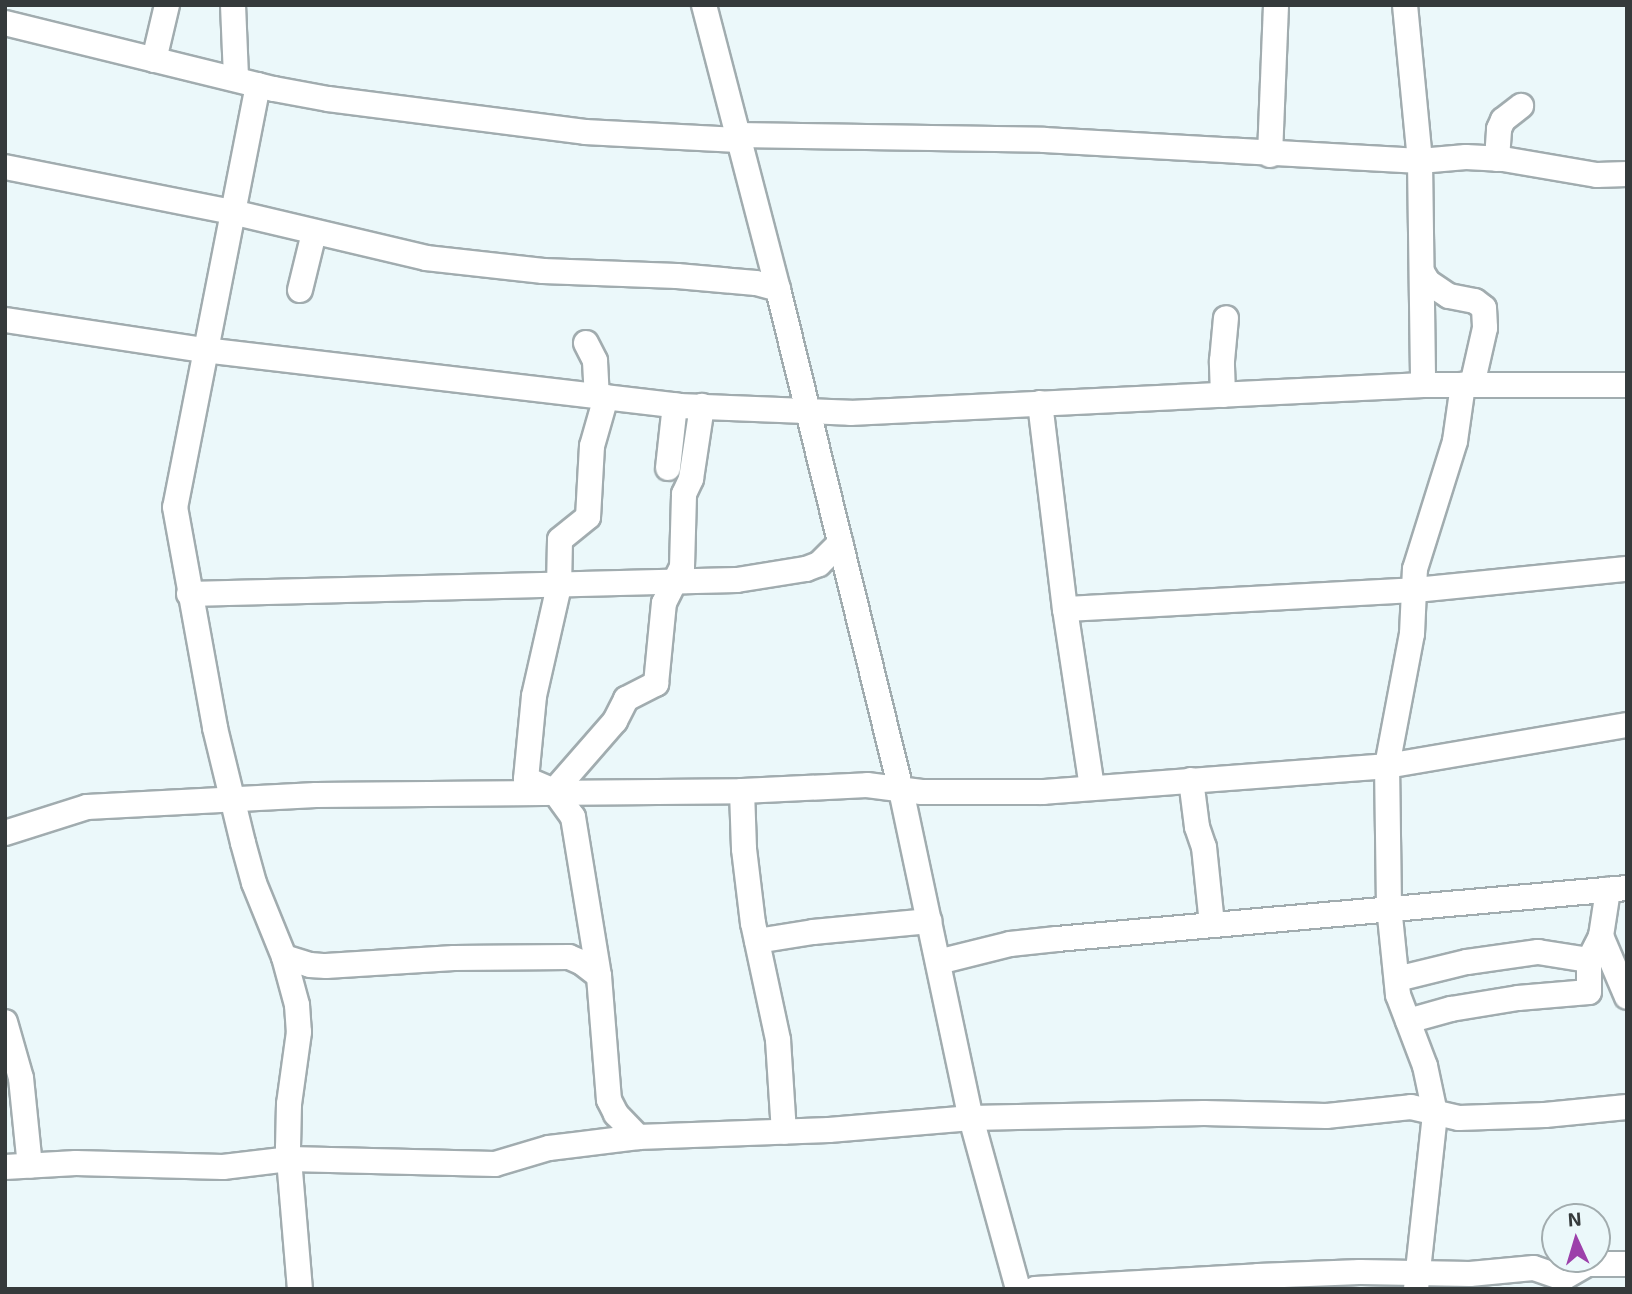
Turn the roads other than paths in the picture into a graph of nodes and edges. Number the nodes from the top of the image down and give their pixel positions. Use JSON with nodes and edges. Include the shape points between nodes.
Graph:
{"nodes":[{"id":1,"x":166,"y":5,"type":"edge"},
{"id":2,"x":233,"y":5,"type":"edge"},
{"id":3,"x":704,"y":5,"type":"edge"},
{"id":4,"x":1276,"y":5,"type":"edge"},
{"id":5,"x":1405,"y":5,"type":"edge"},
{"id":6,"x":5,"y":23,"type":"edge"},
{"id":7,"x":154,"y":60,"type":"junction"},
{"id":8,"x":247,"y":81,"type":"junction"},
{"id":9,"x":1521,"y":106,"type":"dead end"},
{"id":10,"x":738,"y":138,"type":"junction"},
{"id":11,"x":1270,"y":155,"type":"junction"},
{"id":12,"x":1497,"y":159,"type":"junction"},
{"id":13,"x":1420,"y":161,"type":"junction"},
{"id":14,"x":5,"y":167,"type":"edge"},
{"id":15,"x":1627,"y":174,"type":"edge"},
{"id":16,"x":232,"y":212,"type":"junction"},
{"id":17,"x":314,"y":233,"type":"junction"},
{"id":18,"x":1422,"y":272,"type":"junction"},
{"id":19,"x":778,"y":289,"type":"junction"},
{"id":20,"x":300,"y":290,"type":"dead end"},
{"id":21,"x":1226,"y":318,"type":"dead end"},
{"id":22,"x":5,"y":320,"type":"edge"},
{"id":23,"x":586,"y":343,"type":"dead end"},
{"id":24,"x":204,"y":350,"type":"junction"},
{"id":25,"x":1423,"y":385,"type":"junction"},
{"id":26,"x":1467,"y":385,"type":"junction"},
{"id":27,"x":1627,"y":385,"type":"edge"},
{"id":28,"x":1223,"y":395,"type":"junction"},
{"id":29,"x":601,"y":397,"type":"junction"},
{"id":30,"x":1040,"y":403,"type":"junction"},
{"id":31,"x":675,"y":405,"type":"junction"},
{"id":32,"x":702,"y":406,"type":"junction"},
{"id":33,"x":808,"y":411,"type":"junction"},
{"id":34,"x":668,"y":468,"type":"dead end"},
{"id":35,"x":840,"y":543,"type":"junction"},
{"id":36,"x":1627,"y":569,"type":"edge"},
{"id":37,"x":676,"y":583,"type":"junction"},
{"id":38,"x":559,"y":586,"type":"junction"},
{"id":39,"x":1415,"y":590,"type":"junction"},
{"id":40,"x":189,"y":594,"type":"junction"},
{"id":41,"x":1065,"y":609,"type":"junction"},
{"id":42,"x":1627,"y":725,"type":"edge"},
{"id":43,"x":1387,"y":766,"type":"junction"},
{"id":44,"x":1191,"y":780,"type":"junction"},
{"id":45,"x":1092,"y":788,"type":"junction"},
{"id":46,"x":901,"y":790,"type":"junction"},
{"id":47,"x":554,"y":791,"type":"junction"},
{"id":48,"x":742,"y":791,"type":"junction"},
{"id":49,"x":233,"y":799,"type":"junction"},
{"id":50,"x":5,"y":833,"type":"edge"},
{"id":51,"x":1617,"y":889,"type":"edge"},
{"id":52,"x":1389,"y":907,"type":"junction"},
{"id":53,"x":929,"y":921,"type":"junction"},
{"id":54,"x":1212,"y":925,"type":"junction"},
{"id":55,"x":1601,"y":936,"type":"junction"},
{"id":56,"x":757,"y":941,"type":"junction"},
{"id":57,"x":284,"y":957,"type":"junction"},
{"id":58,"x":1589,"y":960,"type":"junction"},
{"id":59,"x":938,"y":962,"type":"junction"},
{"id":60,"x":599,"y":976,"type":"junction"},
{"id":61,"x":1397,"y":979,"type":"junction"},
{"id":62,"x":1627,"y":997,"type":"edge"},
{"id":63,"x":1408,"y":1021,"type":"junction"},
{"id":64,"x":5,"y":1022,"type":"edge"},
{"id":65,"x":1627,"y":1107,"type":"edge"},
{"id":66,"x":1435,"y":1113,"type":"junction"},
{"id":67,"x":971,"y":1118,"type":"junction"},
{"id":68,"x":784,"y":1132,"type":"junction"},
{"id":69,"x":638,"y":1137,"type":"junction"},
{"id":70,"x":289,"y":1158,"type":"junction"},
{"id":71,"x":17,"y":1166,"type":"edge"},
{"id":72,"x":1627,"y":1264,"type":"edge"},
{"id":73,"x":1416,"y":1281,"type":"edge"},
{"id":74,"x":1265,"y":1282,"type":"edge"},
{"id":75,"x":300,"y":1289,"type":"edge"},
{"id":76,"x":1018,"y":1289,"type":"edge"},
{"id":77,"x":1035,"y":1289,"type":"edge"}],
"edges":[{"from":1,"to":7,"type":"street"},
{"from":2,"to":8,"type":"street"},
{"from":3,"to":10,"type":"street"},
{"from":4,"to":11,"type":"street"},
{"from":5,"to":13,"type":"street"},
{"from":6,"to":7,"type":"street"},
{"from":7,"to":8,"type":"street"},
{"from":8,"to":10,"type":"street","via":[[353,102],[584,132]]},
{"from":8,"to":16,"type":"street","via":[[252,129]]},
{"from":9,"to":12,"type":"street","via":[[1503,120]]},
{"from":10,"to":11,"type":"street","via":[[1044,140]]},
{"from":10,"to":19,"type":"street"},
{"from":11,"to":13,"type":"street"},
{"from":12,"to":13,"type":"street"},
{"from":12,"to":15,"type":"street","via":[[1597,175]]},
{"from":13,"to":18,"type":"street"},
{"from":14,"to":16,"type":"street"},
{"from":16,"to":17,"type":"street"},
{"from":16,"to":24,"type":"street"},
{"from":17,"to":19,"type":"street","via":[[426,258],[487,266],[652,274]]},
{"from":17,"to":20,"type":"street"},
{"from":18,"to":25,"type":"street"},
{"from":18,"to":26,"type":"street","via":[[1442,292],[1480,303],[1484,309],[1485,328]]},
{"from":19,"to":33,"type":"street"},
{"from":21,"to":28,"type":"street"},
{"from":22,"to":24,"type":"street"},
{"from":23,"to":29,"type":"street","via":[[595,361]]},
{"from":24,"to":29,"type":"street"},
{"from":24,"to":40,"type":"street","via":[[175,507]]},
{"from":25,"to":26,"type":"street"},
{"from":25,"to":28,"type":"street"},
{"from":26,"to":27,"type":"street"},
{"from":26,"to":39,"type":"street","via":[[1455,440],[1420,548]]},
{"from":28,"to":30,"type":"street"},
{"from":29,"to":31,"type":"street"},
{"from":29,"to":38,"type":"street","via":[[592,446],[589,517],[560,540]]},
{"from":30,"to":33,"type":"street"},
{"from":30,"to":41,"type":"street"},
{"from":31,"to":32,"type":"street"},
{"from":31,"to":34,"type":"street"},
{"from":32,"to":33,"type":"street"},
{"from":32,"to":37,"type":"street","via":[[691,479],[684,494],[683,561]]},
{"from":33,"to":35,"type":"street"},
{"from":35,"to":37,"type":"street","via":[[819,564],[806,569],[737,580]]},
{"from":35,"to":46,"type":"street"},
{"from":36,"to":39,"type":"street"},
{"from":37,"to":38,"type":"street"},
{"from":37,"to":47,"type":"street","via":[[664,603],[656,684],[626,699],[615,721]]},
{"from":38,"to":40,"type":"street"},
{"from":38,"to":47,"type":"street","via":[[534,696],[526,779]]},
{"from":39,"to":41,"type":"street"},
{"from":39,"to":43,"type":"street","via":[[1412,634]]},
{"from":40,"to":49,"type":"street"},
{"from":41,"to":45,"type":"street"},
{"from":42,"to":43,"type":"street"},
{"from":43,"to":44,"type":"street"},
{"from":43,"to":52,"type":"street"},
{"from":44,"to":45,"type":"street"},
{"from":44,"to":54,"type":"street"},
{"from":45,"to":46,"type":"street","via":[[995,793]]},
{"from":46,"to":48,"type":"street","via":[[867,785]]},
{"from":46,"to":53,"type":"street"},
{"from":47,"to":48,"type":"street"},
{"from":47,"to":49,"type":"street"},
{"from":47,"to":60,"type":"street","via":[[573,817]]},
{"from":48,"to":56,"type":"street","via":[[744,849]]},
{"from":49,"to":50,"type":"street","via":[[87,807]]},
{"from":49,"to":57,"type":"street","via":[[254,883]]},
{"from":51,"to":52,"type":"street"},
{"from":51,"to":55,"type":"street"},
{"from":52,"to":54,"type":"street"},
{"from":52,"to":61,"type":"street"},
{"from":53,"to":56,"type":"street"},
{"from":53,"to":59,"type":"street"},
{"from":54,"to":59,"type":"street","via":[[1010,944]]},
{"from":55,"to":58,"type":"street"},
{"from":55,"to":62,"type":"street"},
{"from":56,"to":68,"type":"street","via":[[778,1040]]},
{"from":57,"to":60,"type":"street","via":[[326,966],[569,957]]},
{"from":57,"to":70,"type":"street","via":[[299,1032],[289,1104]]},
{"from":58,"to":61,"type":"street","via":[[1538,952],[1467,962]]},
{"from":58,"to":63,"type":"street","via":[[1589,992],[1518,998]]},
{"from":59,"to":67,"type":"street"},
{"from":60,"to":69,"type":"street","via":[[609,1100]]},
{"from":61,"to":63,"type":"street"},
{"from":63,"to":66,"type":"street"},
{"from":64,"to":71,"type":"street","via":[[21,1078]]},
{"from":65,"to":66,"type":"street","via":[[1492,1117]]},
{"from":66,"to":67,"type":"street","via":[[1410,1107],[1326,1116],[1204,1113]]},
{"from":66,"to":73,"type":"street"},
{"from":67,"to":68,"type":"street"},
{"from":67,"to":76,"type":"street"},
{"from":68,"to":69,"type":"street"},
{"from":69,"to":70,"type":"street","via":[[548,1147],[495,1164]]},
{"from":70,"to":71,"type":"street","via":[[223,1167]]},
{"from":70,"to":75,"type":"street"},
{"from":72,"to":73,"type":"street","via":[[1587,1264],[1563,1278],[1534,1268]]},
{"from":73,"to":74,"type":"street"},
{"from":74,"to":77,"type":"street"}]}
